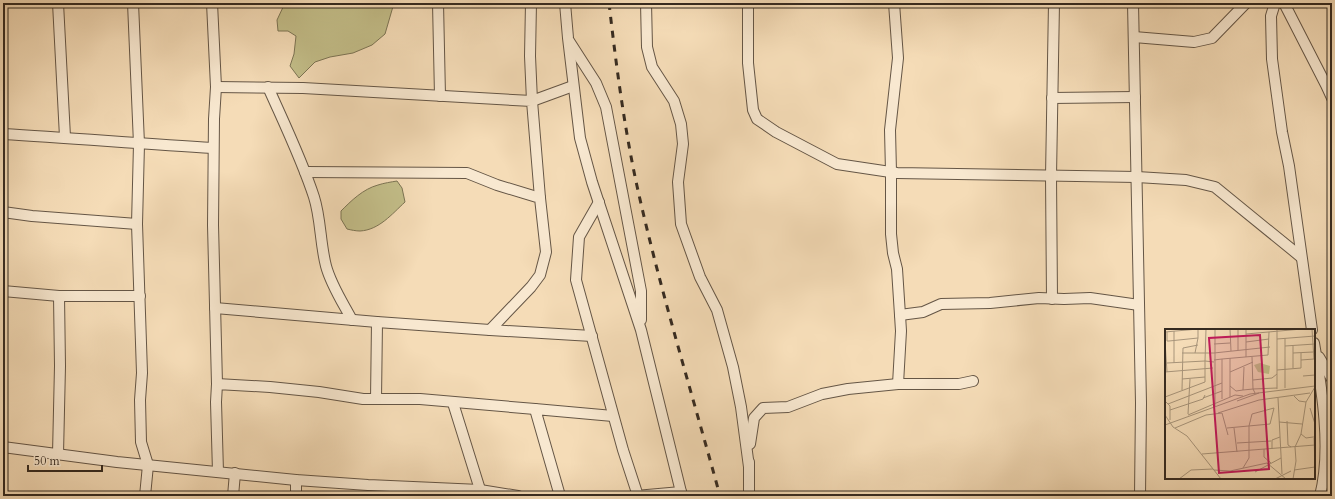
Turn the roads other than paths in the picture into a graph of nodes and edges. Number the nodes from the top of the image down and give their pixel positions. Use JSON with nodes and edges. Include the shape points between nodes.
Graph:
{"nodes":[{"id":1,"x":58,"y":3,"type":"edge"},
{"id":2,"x":133,"y":3,"type":"edge"},
{"id":3,"x":212,"y":3,"type":"edge"},
{"id":4,"x":438,"y":3,"type":"edge"},
{"id":5,"x":531,"y":3,"type":"edge"},
{"id":6,"x":565,"y":3,"type":"edge"},
{"id":7,"x":646,"y":3,"type":"edge"},
{"id":8,"x":748,"y":3,"type":"edge"},
{"id":9,"x":894,"y":3,"type":"edge"},
{"id":10,"x":1054,"y":3,"type":"edge"},
{"id":11,"x":1133,"y":3,"type":"edge"},
{"id":12,"x":1246,"y":3,"type":"edge"},
{"id":13,"x":1275,"y":3,"type":"edge"},
{"id":14,"x":1284,"y":3,"type":"edge"},
{"id":15,"x":568,"y":38,"type":"junction"},
{"id":16,"x":1134,"y":38,"type":"junction"},
{"id":17,"x":573,"y":86,"type":"junction"},
{"id":18,"x":216,"y":87,"type":"junction"},
{"id":19,"x":268,"y":87,"type":"junction"},
{"id":20,"x":440,"y":96,"type":"junction"},
{"id":21,"x":1135,"y":97,"type":"junction"},
{"id":22,"x":1052,"y":98,"type":"junction"},
{"id":23,"x":1332,"y":98,"type":"edge"},
{"id":24,"x":532,"y":101,"type":"junction"},
{"id":25,"x":3,"y":134,"type":"edge"},
{"id":26,"x":65,"y":138,"type":"junction"},
{"id":27,"x":139,"y":144,"type":"junction"},
{"id":28,"x":213,"y":148,"type":"junction"},
{"id":29,"x":305,"y":172,"type":"junction"},
{"id":30,"x":891,"y":172,"type":"junction"},
{"id":31,"x":1051,"y":176,"type":"junction"},
{"id":32,"x":1137,"y":178,"type":"junction"},
{"id":33,"x":540,"y":198,"type":"junction"},
{"id":34,"x":600,"y":202,"type":"junction"},
{"id":35,"x":3,"y":212,"type":"edge"},
{"id":36,"x":138,"y":224,"type":"junction"},
{"id":37,"x":1301,"y":257,"type":"junction"},
{"id":38,"x":3,"y":291,"type":"edge"},
{"id":39,"x":59,"y":296,"type":"junction"},
{"id":40,"x":140,"y":296,"type":"junction"},
{"id":41,"x":1052,"y":299,"type":"junction"},
{"id":42,"x":1139,"y":305,"type":"junction"},
{"id":43,"x":214,"y":308,"type":"junction"},
{"id":44,"x":900,"y":314,"type":"junction"},
{"id":45,"x":352,"y":320,"type":"junction"},
{"id":46,"x":377,"y":322,"type":"junction"},
{"id":47,"x":1312,"y":329,"type":"edge"},
{"id":48,"x":490,"y":330,"type":"junction"},
{"id":49,"x":641,"y":330,"type":"junction"},
{"id":50,"x":592,"y":336,"type":"junction"},
{"id":51,"x":1315,"y":348,"type":"edge"},
{"id":52,"x":1332,"y":379,"type":"edge"},
{"id":53,"x":973,"y":381,"type":"dead end"},
{"id":54,"x":217,"y":384,"type":"junction"},
{"id":55,"x":898,"y":384,"type":"junction"},
{"id":56,"x":376,"y":399,"type":"junction"},
{"id":57,"x":453,"y":403,"type":"junction"},
{"id":58,"x":534,"y":409,"type":"junction"},
{"id":59,"x":613,"y":416,"type":"junction"},
{"id":60,"x":3,"y":447,"type":"edge"},
{"id":61,"x":58,"y":454,"type":"junction"},
{"id":62,"x":148,"y":465,"type":"junction"},
{"id":63,"x":749,"y":467,"type":"junction"},
{"id":64,"x":218,"y":472,"type":"junction"},
{"id":65,"x":235,"y":473,"type":"junction"},
{"id":66,"x":296,"y":480,"type":"junction"},
{"id":67,"x":481,"y":493,"type":"edge"},
{"id":68,"x":682,"y":494,"type":"edge"},
{"id":69,"x":145,"y":496,"type":"edge"},
{"id":70,"x":233,"y":496,"type":"edge"},
{"id":71,"x":296,"y":496,"type":"edge"},
{"id":72,"x":518,"y":496,"type":"edge"},
{"id":73,"x":560,"y":496,"type":"edge"},
{"id":74,"x":637,"y":496,"type":"edge"},
{"id":75,"x":749,"y":496,"type":"edge"},
{"id":76,"x":1140,"y":496,"type":"edge"},
{"id":77,"x":1320,"y":496,"type":"edge"}],
"edges":[{"from":1,"to":26,"type":"street"},
{"from":2,"to":27,"type":"street"},
{"from":3,"to":18,"type":"street"},
{"from":4,"to":20,"type":"street"},
{"from":5,"to":24,"type":"street"},
{"from":6,"to":15,"type":"street"},
{"from":7,"to":63,"type":"street","via":[[647,46],[652,67],[674,101],[681,124],[683,144],[678,182],[681,224],[700,277],[717,310],[733,366]]},
{"from":8,"to":30,"type":"street","via":[[748,63],[753,110],[757,119],[776,132],[837,164]]},
{"from":9,"to":30,"type":"street","via":[[898,58],[890,130]]},
{"from":10,"to":22,"type":"street"},
{"from":11,"to":16,"type":"street"},
{"from":12,"to":16,"type":"street","via":[[1212,38],[1194,42]]},
{"from":13,"to":37,"type":"street","via":[[1271,16],[1272,59]]},
{"from":14,"to":23,"type":"street"},
{"from":15,"to":17,"type":"street"},
{"from":15,"to":49,"type":"street","via":[[596,83],[606,107],[641,291]]},
{"from":16,"to":21,"type":"street"},
{"from":17,"to":24,"type":"street"},
{"from":17,"to":34,"type":"street","via":[[580,138]]},
{"from":18,"to":19,"type":"street"},
{"from":18,"to":28,"type":"street"},
{"from":19,"to":20,"type":"street"},
{"from":19,"to":29,"type":"street"},
{"from":20,"to":24,"type":"street"},
{"from":21,"to":22,"type":"street"},
{"from":21,"to":32,"type":"street"},
{"from":22,"to":31,"type":"street"},
{"from":24,"to":33,"type":"street"},
{"from":25,"to":26,"type":"street"},
{"from":26,"to":27,"type":"street"},
{"from":27,"to":28,"type":"street"},
{"from":27,"to":36,"type":"street"},
{"from":28,"to":43,"type":"street"},
{"from":29,"to":33,"type":"street","via":[[467,173]]},
{"from":29,"to":45,"type":"street","via":[[321,229],[326,267]]},
{"from":30,"to":31,"type":"street"},
{"from":30,"to":44,"type":"street","via":[[891,234],[897,269]]},
{"from":31,"to":32,"type":"street"},
{"from":31,"to":41,"type":"street"},
{"from":32,"to":37,"type":"street","via":[[1186,180],[1215,186]]},
{"from":32,"to":42,"type":"street"},
{"from":33,"to":48,"type":"street","via":[[546,252],[540,274]]},
{"from":34,"to":49,"type":"street"},
{"from":34,"to":50,"type":"street","via":[[579,237],[577,260],[576,280]]},
{"from":35,"to":36,"type":"street"},
{"from":36,"to":40,"type":"street"},
{"from":37,"to":47,"type":"street"},
{"from":38,"to":39,"type":"street"},
{"from":39,"to":40,"type":"street"},
{"from":39,"to":61,"type":"street"},
{"from":40,"to":62,"type":"street","via":[[141,442]]},
{"from":41,"to":42,"type":"street","via":[[1090,298]]},
{"from":41,"to":44,"type":"street","via":[[942,304],[923,312]]},
{"from":42,"to":76,"type":"street"},
{"from":43,"to":45,"type":"street"},
{"from":43,"to":54,"type":"street"},
{"from":44,"to":55,"type":"street"},
{"from":45,"to":46,"type":"street"},
{"from":46,"to":48,"type":"street"},
{"from":46,"to":56,"type":"street"},
{"from":48,"to":50,"type":"street"},
{"from":49,"to":68,"type":"street"},
{"from":50,"to":59,"type":"street"},
{"from":51,"to":52,"type":"street"},
{"from":51,"to":77,"type":"street","via":[[1321,384],[1325,443],[1324,480]]},
{"from":53,"to":55,"type":"street","via":[[959,384]]},
{"from":54,"to":56,"type":"street"},
{"from":54,"to":64,"type":"street"},
{"from":55,"to":63,"type":"street","via":[[848,389],[814,397],[788,407],[762,408],[753,421]]},
{"from":56,"to":57,"type":"street","via":[[420,399]]},
{"from":57,"to":58,"type":"street"},
{"from":57,"to":67,"type":"street"},
{"from":58,"to":59,"type":"street"},
{"from":58,"to":73,"type":"street"},
{"from":59,"to":74,"type":"street"},
{"from":60,"to":61,"type":"street"},
{"from":61,"to":62,"type":"street"},
{"from":62,"to":64,"type":"street"},
{"from":62,"to":69,"type":"street"},
{"from":63,"to":75,"type":"street"},
{"from":64,"to":65,"type":"street"},
{"from":65,"to":66,"type":"street"},
{"from":65,"to":70,"type":"street"},
{"from":66,"to":67,"type":"street"},
{"from":66,"to":71,"type":"street"},
{"from":67,"to":72,"type":"street"},
{"from":68,"to":74,"type":"street"}]}
